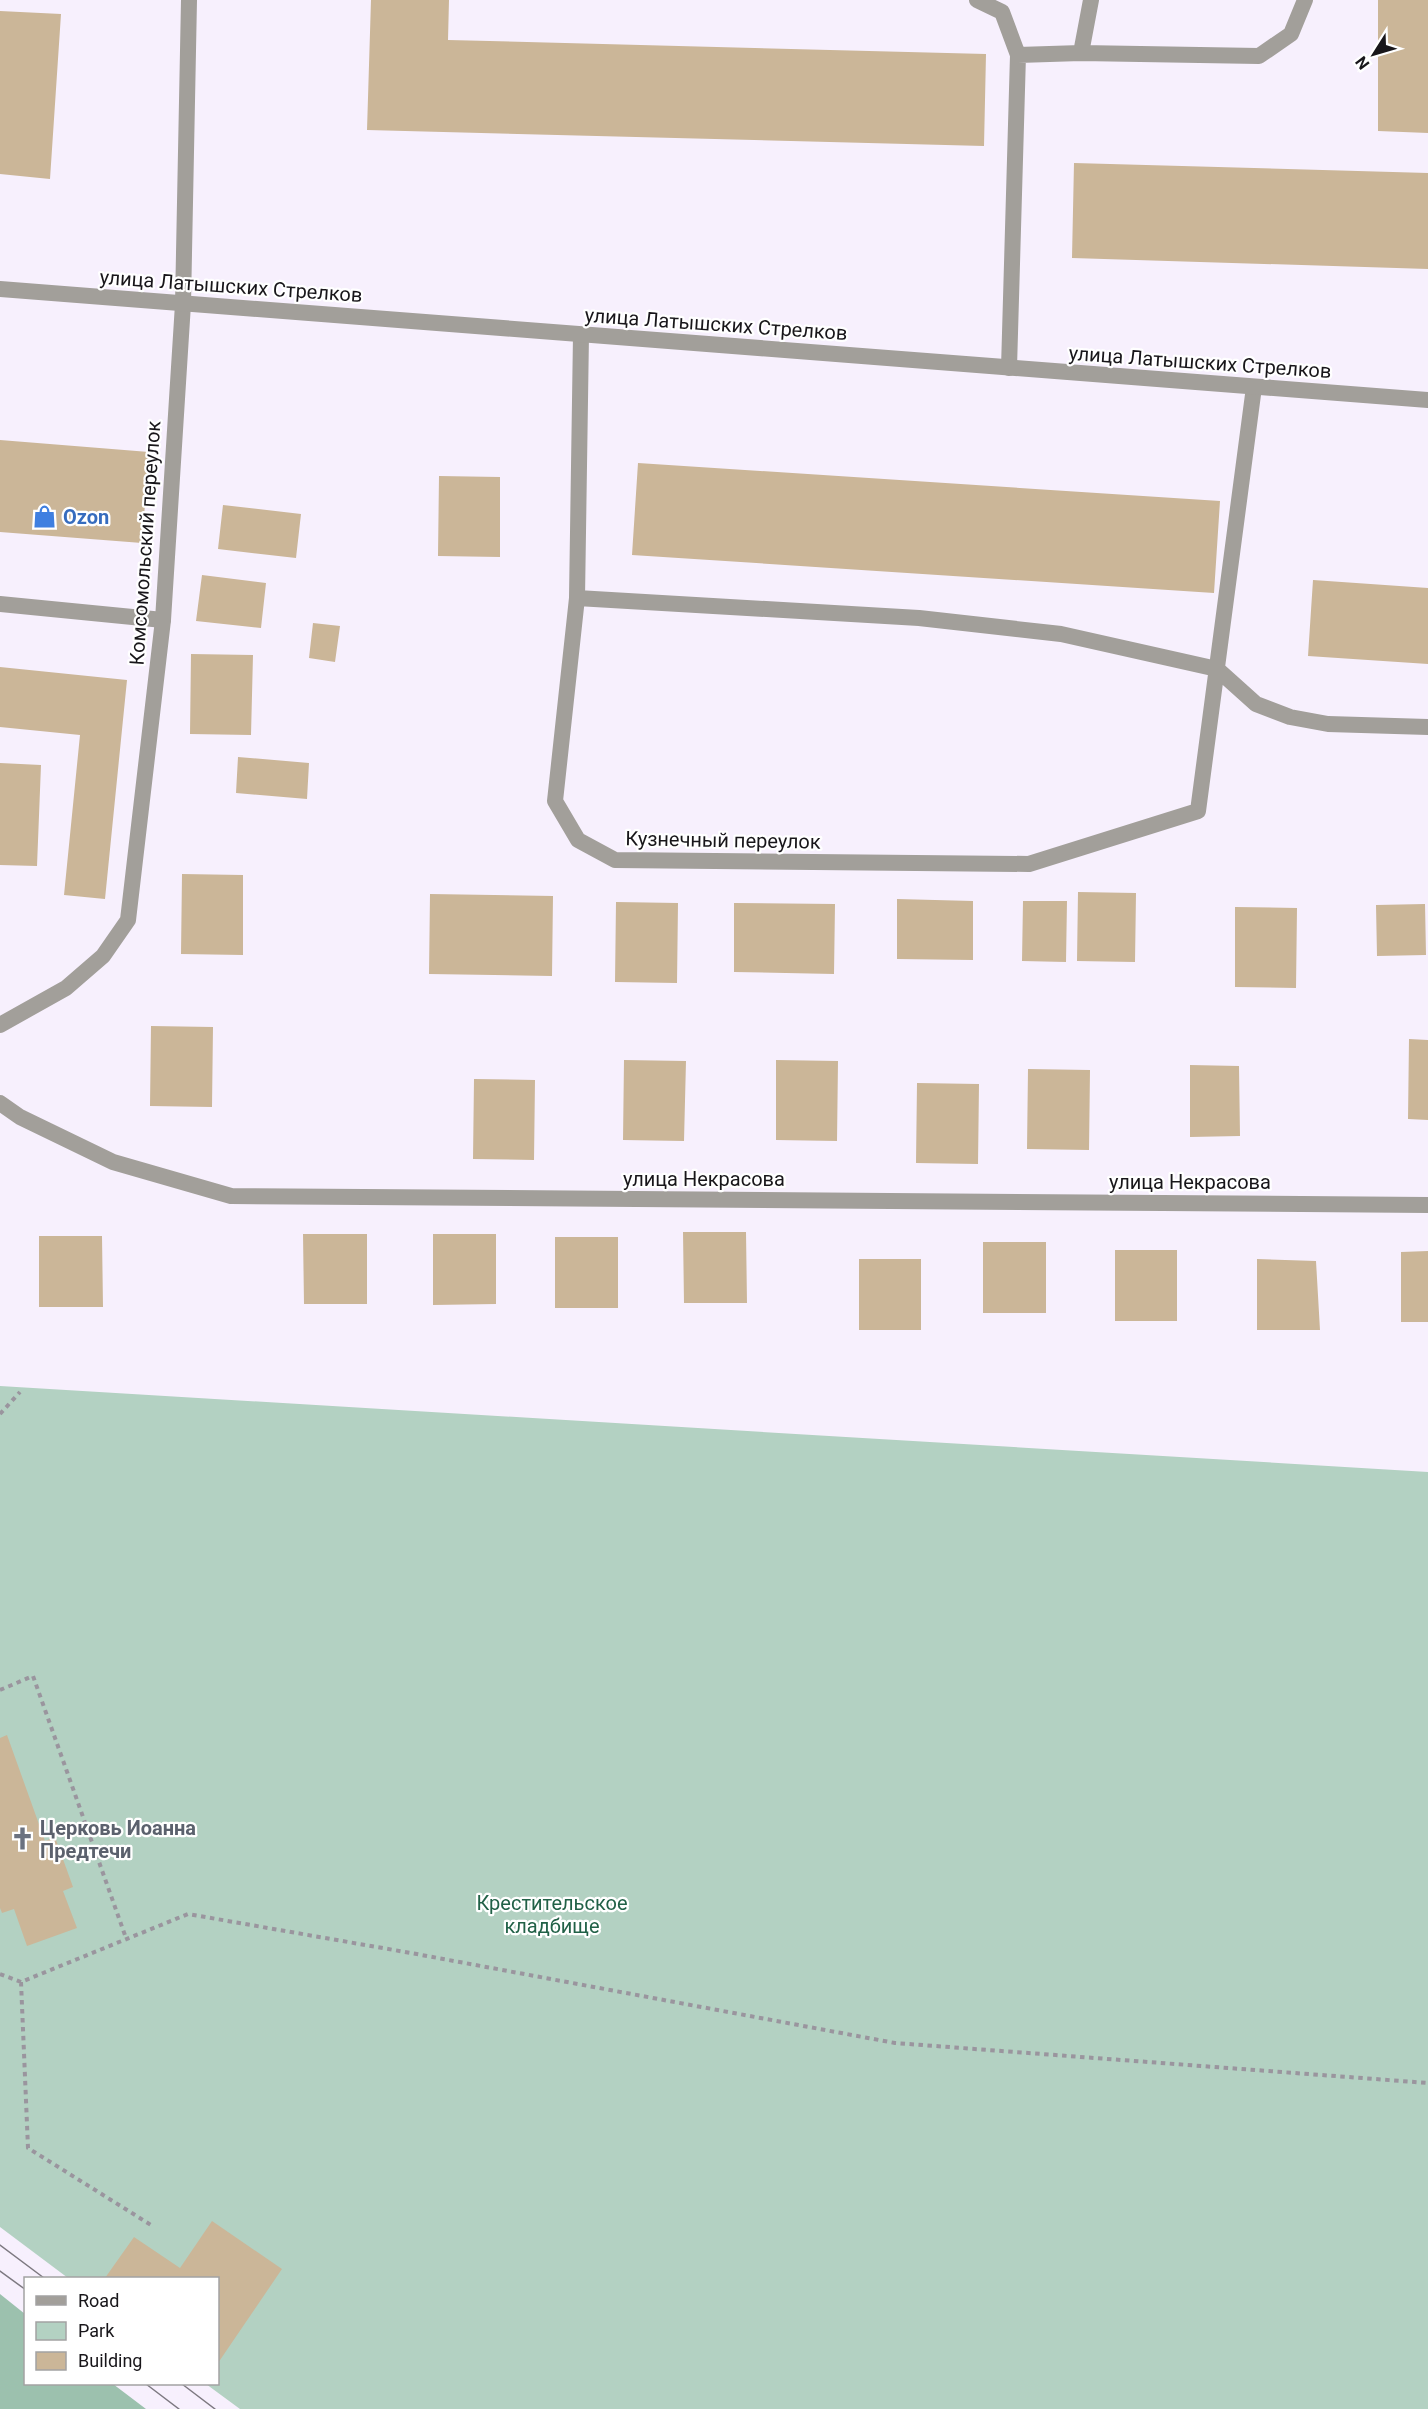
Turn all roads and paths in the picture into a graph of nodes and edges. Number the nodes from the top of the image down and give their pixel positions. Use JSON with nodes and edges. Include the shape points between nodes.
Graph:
{"nodes":[{"id":1,"x":189,"y":0,"type":"edge"},
{"id":2,"x":977,"y":0,"type":"edge"},
{"id":3,"x":1091,"y":0,"type":"edge"},
{"id":4,"x":1305,"y":0,"type":"edge"},
{"id":5,"x":1081,"y":53,"type":"junction"},
{"id":6,"x":1018,"y":55,"type":"junction"},
{"id":7,"x":0,"y":289,"type":"edge"},
{"id":8,"x":183,"y":304,"type":"junction"},
{"id":9,"x":581,"y":335,"type":"junction"},
{"id":10,"x":1009,"y":368,"type":"junction"},
{"id":11,"x":1254,"y":387,"type":"junction"},
{"id":12,"x":1428,"y":400,"type":"edge"},
{"id":13,"x":578,"y":598,"type":"junction"},
{"id":14,"x":0,"y":604,"type":"edge"},
{"id":15,"x":163,"y":620,"type":"junction"},
{"id":16,"x":1217,"y":669,"type":"junction"},
{"id":17,"x":1428,"y":728,"type":"edge"},
{"id":18,"x":0,"y":1025,"type":"edge"},
{"id":19,"x":0,"y":1103,"type":"edge"},
{"id":20,"x":1428,"y":1205,"type":"edge"},
{"id":21,"x":20,"y":1392,"type":"dead end"},
{"id":22,"x":0,"y":1414,"type":"edge"},
{"id":23,"x":0,"y":1690,"type":"edge"},
{"id":24,"x":126,"y":1938,"type":"junction"},
{"id":25,"x":0,"y":1974,"type":"edge"},
{"id":26,"x":21,"y":1982,"type":"junction"},
{"id":27,"x":1428,"y":2083,"type":"edge"},
{"id":28,"x":151,"y":2225,"type":"dead end"}],
"edges":[{"from":1,"to":8,"type":"street","name":"Комсомольский переулок"},
{"from":2,"to":6,"type":"street","via":[[1002,12]]},
{"from":3,"to":5,"type":"street"},
{"from":4,"to":5,"type":"street","via":[[1291,34],[1259,56]]},
{"from":5,"to":6,"type":"street"},
{"from":6,"to":10,"type":"street"},
{"from":7,"to":8,"type":"street","name":"улица Латышских Стрелков"},
{"from":8,"to":9,"type":"street","name":"улица Латышских Стрелков"},
{"from":8,"to":15,"type":"street","name":"Комсомольский переулок"},
{"from":9,"to":10,"type":"street","name":"улица Латышских Стрелков"},
{"from":9,"to":13,"type":"street","name":"Кузнечный переулок"},
{"from":10,"to":11,"type":"street","name":"улица Латышских Стрелков"},
{"from":11,"to":12,"type":"street","name":"улица Латышских Стрелков"},
{"from":11,"to":16,"type":"street"},
{"from":13,"to":16,"type":"street","via":[[919,618],[1061,634]]},
{"from":13,"to":16,"type":"street","name":"Кузнечный переулок","via":[[555,801],[578,840],[615,860],[1029,864],[1198,811]]},
{"from":14,"to":15,"type":"street"},
{"from":15,"to":18,"type":"street","name":"Комсомольский переулок","via":[[128,920],[103,956],[66,988]]},
{"from":16,"to":17,"type":"street","via":[[1256,704],[1290,717],[1328,724]]},
{"from":19,"to":20,"type":"street","name":"улица Некрасова","via":[[20,1117],[113,1162],[231,1196]]},
{"from":21,"to":22,"type":"path"},
{"from":23,"to":24,"type":"path","via":[[33,1676]]},
{"from":24,"to":26,"type":"path"},
{"from":24,"to":27,"type":"path","via":[[188,1914],[895,2043]]},
{"from":25,"to":26,"type":"path"},
{"from":26,"to":28,"type":"path","via":[[28,2148]]}]}
